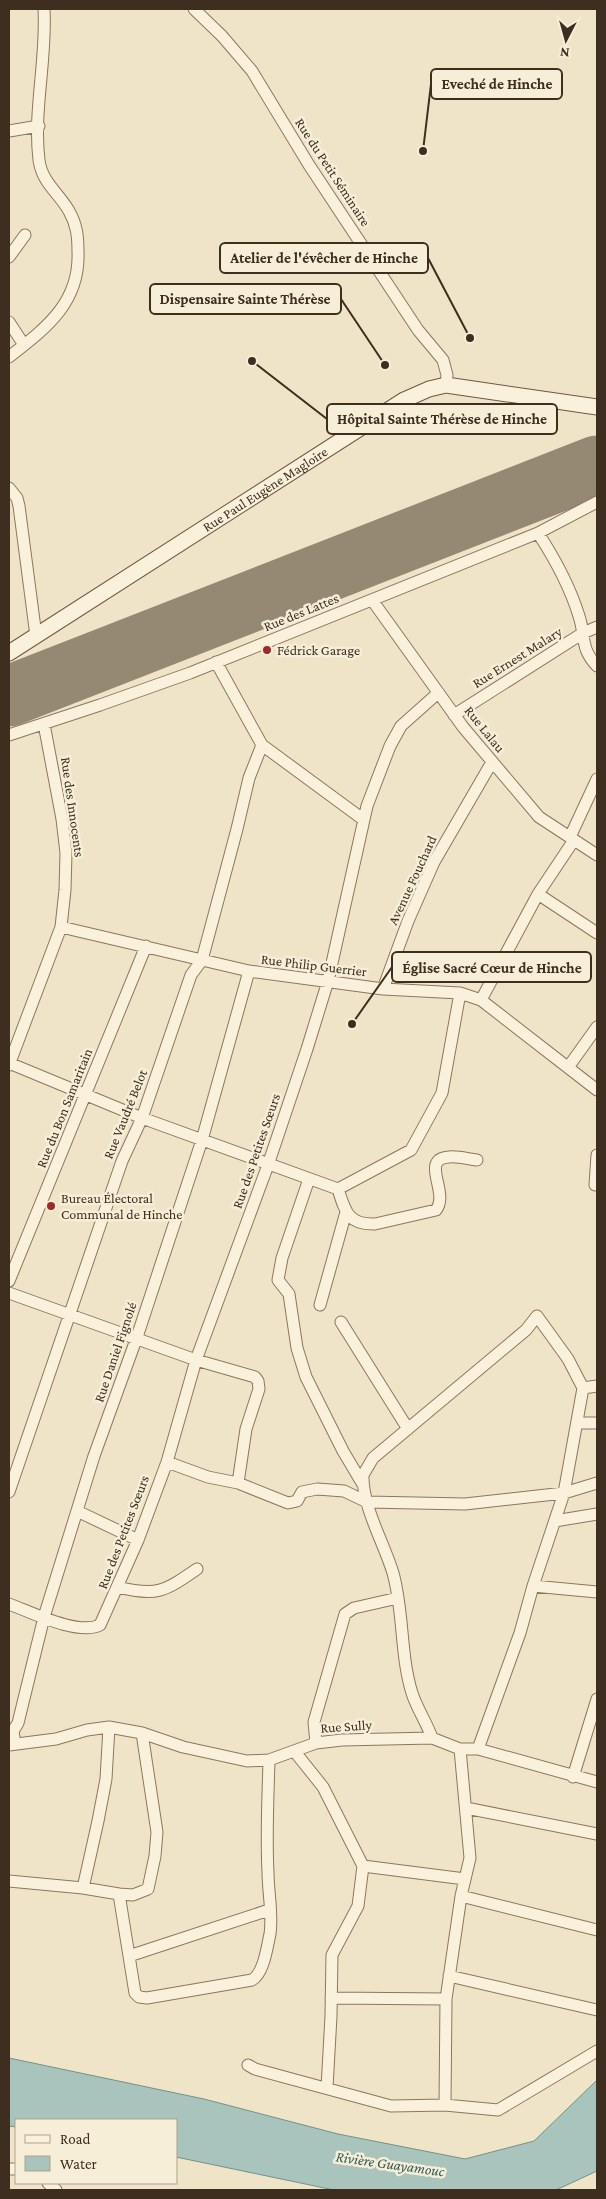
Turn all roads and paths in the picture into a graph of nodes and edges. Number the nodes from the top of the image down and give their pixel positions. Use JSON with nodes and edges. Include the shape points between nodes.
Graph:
{"nodes":[{"id":1,"x":44,"y":9,"type":"edge"},
{"id":2,"x":194,"y":9,"type":"edge"},
{"id":3,"x":38,"y":126,"type":"junction"},
{"id":4,"x":9,"y":131,"type":"edge"},
{"id":5,"x":25,"y":235,"type":"dead end"},
{"id":6,"x":9,"y":257,"type":"edge"},
{"id":7,"x":9,"y":322,"type":"edge"},
{"id":8,"x":24,"y":345,"type":"junction"},
{"id":9,"x":9,"y":357,"type":"edge"},
{"id":10,"x":446,"y":386,"type":"junction"},
{"id":11,"x":597,"y":407,"type":"edge"},
{"id":12,"x":9,"y":488,"type":"edge"},
{"id":13,"x":597,"y":502,"type":"edge"},
{"id":14,"x":538,"y":533,"type":"junction"},
{"id":15,"x":372,"y":600,"type":"junction"},
{"id":16,"x":597,"y":628,"type":"edge"},
{"id":17,"x":583,"y":633,"type":"junction"},
{"id":18,"x":36,"y":636,"type":"junction"},
{"id":19,"x":9,"y":653,"type":"edge"},
{"id":20,"x":216,"y":662,"type":"junction"},
{"id":21,"x":597,"y":666,"type":"edge"},
{"id":22,"x":438,"y":693,"type":"junction"},
{"id":23,"x":454,"y":715,"type":"junction"},
{"id":24,"x":44,"y":724,"type":"junction"},
{"id":25,"x":9,"y":735,"type":"edge"},
{"id":26,"x":262,"y":746,"type":"junction"},
{"id":27,"x":492,"y":762,"type":"junction"},
{"id":28,"x":597,"y":779,"type":"edge"},
{"id":29,"x":364,"y":820,"type":"junction"},
{"id":30,"x":572,"y":839,"type":"junction"},
{"id":31,"x":597,"y":855,"type":"edge"},
{"id":32,"x":538,"y":894,"type":"junction"},
{"id":33,"x":61,"y":927,"type":"junction"},
{"id":34,"x":597,"y":933,"type":"edge"},
{"id":35,"x":146,"y":946,"type":"junction"},
{"id":36,"x":202,"y":960,"type":"junction"},
{"id":37,"x":250,"y":971,"type":"junction"},
{"id":38,"x":328,"y":981,"type":"junction"},
{"id":39,"x":383,"y":989,"type":"junction"},
{"id":40,"x":460,"y":993,"type":"junction"},
{"id":41,"x":481,"y":1000,"type":"junction"},
{"id":42,"x":597,"y":1027,"type":"edge"},
{"id":43,"x":9,"y":1064,"type":"edge"},
{"id":44,"x":570,"y":1066,"type":"junction"},
{"id":45,"x":597,"y":1090,"type":"edge"},
{"id":46,"x":85,"y":1095,"type":"junction"},
{"id":47,"x":142,"y":1118,"type":"junction"},
{"id":48,"x":202,"y":1140,"type":"junction"},
{"id":49,"x":597,"y":1155,"type":"edge"},
{"id":50,"x":477,"y":1160,"type":"dead end"},
{"id":51,"x":268,"y":1165,"type":"junction"},
{"id":52,"x":309,"y":1178,"type":"junction"},
{"id":53,"x":595,"y":1185,"type":"dead end"},
{"id":54,"x":338,"y":1189,"type":"junction"},
{"id":55,"x":346,"y":1212,"type":"junction"},
{"id":56,"x":9,"y":1281,"type":"edge"},
{"id":57,"x":9,"y":1293,"type":"edge"},
{"id":58,"x":320,"y":1305,"type":"dead end"},
{"id":59,"x":69,"y":1314,"type":"junction"},
{"id":60,"x":341,"y":1322,"type":"dead end"},
{"id":61,"x":136,"y":1338,"type":"junction"},
{"id":62,"x":196,"y":1360,"type":"junction"},
{"id":63,"x":597,"y":1386,"type":"edge"},
{"id":64,"x":583,"y":1388,"type":"junction"},
{"id":65,"x":577,"y":1423,"type":"junction"},
{"id":66,"x":597,"y":1423,"type":"edge"},
{"id":67,"x":408,"y":1429,"type":"junction"},
{"id":68,"x":167,"y":1462,"type":"junction"},
{"id":69,"x":238,"y":1483,"type":"junction"},
{"id":70,"x":362,"y":1483,"type":"junction"},
{"id":71,"x":597,"y":1483,"type":"edge"},
{"id":72,"x":10,"y":1486,"type":"edge"},
{"id":73,"x":564,"y":1493,"type":"junction"},
{"id":74,"x":367,"y":1502,"type":"junction"},
{"id":75,"x":77,"y":1512,"type":"junction"},
{"id":76,"x":597,"y":1514,"type":"edge"},
{"id":77,"x":555,"y":1521,"type":"junction"},
{"id":78,"x":138,"y":1540,"type":"junction"},
{"id":79,"x":197,"y":1569,"type":"dead end"},
{"id":80,"x":533,"y":1586,"type":"junction"},
{"id":81,"x":118,"y":1587,"type":"junction"},
{"id":82,"x":597,"y":1592,"type":"edge"},
{"id":83,"x":398,"y":1598,"type":"junction"},
{"id":84,"x":9,"y":1604,"type":"edge"},
{"id":85,"x":44,"y":1617,"type":"junction"},
{"id":86,"x":597,"y":1699,"type":"edge"},
{"id":87,"x":109,"y":1727,"type":"junction"},
{"id":88,"x":142,"y":1733,"type":"junction"},
{"id":89,"x":432,"y":1738,"type":"junction"},
{"id":90,"x":316,"y":1743,"type":"junction"},
{"id":91,"x":12,"y":1744,"type":"edge"},
{"id":92,"x":460,"y":1749,"type":"junction"},
{"id":93,"x":478,"y":1749,"type":"junction"},
{"id":94,"x":295,"y":1752,"type":"junction"},
{"id":95,"x":269,"y":1760,"type":"junction"},
{"id":96,"x":573,"y":1777,"type":"junction"},
{"id":97,"x":597,"y":1782,"type":"edge"},
{"id":98,"x":466,"y":1808,"type":"junction"},
{"id":99,"x":597,"y":1834,"type":"edge"},
{"id":100,"x":363,"y":1866,"type":"junction"},
{"id":101,"x":465,"y":1879,"type":"junction"},
{"id":102,"x":9,"y":1881,"type":"edge"},
{"id":103,"x":83,"y":1888,"type":"junction"},
{"id":104,"x":119,"y":1894,"type":"junction"},
{"id":105,"x":461,"y":1896,"type":"junction"},
{"id":106,"x":269,"y":1910,"type":"junction"},
{"id":107,"x":597,"y":1930,"type":"edge"},
{"id":108,"x":129,"y":1956,"type":"junction"},
{"id":109,"x":449,"y":1976,"type":"junction"},
{"id":110,"x":331,"y":1998,"type":"junction"},
{"id":111,"x":446,"y":1999,"type":"junction"},
{"id":112,"x":597,"y":2010,"type":"edge"},
{"id":113,"x":597,"y":2051,"type":"edge"},
{"id":114,"x":248,"y":2065,"type":"dead end"},
{"id":115,"x":328,"y":2088,"type":"junction"},
{"id":116,"x":445,"y":2105,"type":"junction"}],
"edges":[{"from":1,"to":3,"type":"street"},
{"from":2,"to":10,"type":"street","name":"Rue du Petit Séminaire","via":[[252,71],[315,174],[418,330],[443,360]]},
{"from":3,"to":4,"type":"street"},
{"from":3,"to":8,"type":"street","via":[[41,173],[69,211],[78,231],[79,257],[72,294],[63,309]]},
{"from":5,"to":6,"type":"street"},
{"from":7,"to":8,"type":"street"},
{"from":8,"to":9,"type":"street"},
{"from":10,"to":11,"type":"main road","name":"Rue Paul Eugène Magloire"},
{"from":10,"to":18,"type":"main road","name":"Rue Paul Eugène Magloire","via":[[404,400]]},
{"from":12,"to":18,"type":"street","via":[[19,506]]},
{"from":13,"to":14,"type":"street","name":"Rue des Lattes"},
{"from":14,"to":15,"type":"street","name":"Rue des Lattes"},
{"from":14,"to":17,"type":"street","via":[[557,561]]},
{"from":15,"to":20,"type":"street","name":"Rue des Lattes"},
{"from":15,"to":22,"type":"street","name":"Rue Lalau"},
{"from":16,"to":17,"type":"street","name":"Rue Ernest Malary"},
{"from":17,"to":21,"type":"street","via":[[587,656]]},
{"from":17,"to":23,"type":"street","name":"Rue Ernest Malary"},
{"from":18,"to":19,"type":"main road","name":"Rue Paul Eugène Magloire"},
{"from":20,"to":24,"type":"street","name":"Rue des Lattes"},
{"from":20,"to":26,"type":"street"},
{"from":22,"to":23,"type":"street","name":"Rue Lalau"},
{"from":22,"to":29,"type":"street","name":"Rue des Petites Sœurs","via":[[401,726],[380,772]]},
{"from":23,"to":27,"type":"street","name":"Rue Lalau"},
{"from":24,"to":25,"type":"street","name":"Rue des Lattes"},
{"from":24,"to":33,"type":"street","name":"Rue des Innocents","via":[[66,853]]},
{"from":26,"to":29,"type":"street"},
{"from":26,"to":36,"type":"street","name":"Rue Vaudré Belot","via":[[249,778]]},
{"from":27,"to":30,"type":"street","name":"Rue Lalau","via":[[539,818]]},
{"from":27,"to":39,"type":"street","name":"Avenue Fouchard","via":[[434,862]]},
{"from":28,"to":30,"type":"street"},
{"from":29,"to":38,"type":"street","name":"Rue des Petites Sœurs"},
{"from":30,"to":31,"type":"street","name":"Rue Lalau"},
{"from":30,"to":32,"type":"street"},
{"from":32,"to":34,"type":"street"},
{"from":32,"to":41,"type":"street"},
{"from":33,"to":35,"type":"street","name":"Rue Philip Guerrier"},
{"from":33,"to":43,"type":"street","name":"Rue des Innocents"},
{"from":35,"to":36,"type":"street","name":"Rue Philip Guerrier"},
{"from":35,"to":46,"type":"street","name":"Rue du Bon Samaritain"},
{"from":36,"to":37,"type":"street","name":"Rue Philip Guerrier"},
{"from":36,"to":47,"type":"street","name":"Rue Vaudré Belot","via":[[191,975]]},
{"from":37,"to":38,"type":"street","name":"Rue Philip Guerrier"},
{"from":37,"to":48,"type":"street","name":"Rue Daniel Fignolé"},
{"from":38,"to":39,"type":"street","name":"Rue Philip Guerrier"},
{"from":38,"to":51,"type":"street","name":"Rue des Petites Sœurs"},
{"from":39,"to":40,"type":"street","name":"Rue Philip Guerrier"},
{"from":40,"to":41,"type":"street","name":"Rue Philip Guerrier"},
{"from":40,"to":54,"type":"street","via":[[442,1093],[411,1150]]},
{"from":41,"to":44,"type":"street","name":"Rue Philip Guerrier"},
{"from":42,"to":44,"type":"street"},
{"from":43,"to":46,"type":"street"},
{"from":44,"to":45,"type":"street","name":"Rue Philip Guerrier"},
{"from":46,"to":47,"type":"street"},
{"from":46,"to":56,"type":"street","name":"Rue du Bon Samaritain"},
{"from":47,"to":48,"type":"street"},
{"from":47,"to":59,"type":"street","name":"Rue Vaudré Belot","via":[[122,1161]]},
{"from":48,"to":51,"type":"street"},
{"from":48,"to":61,"type":"street","name":"Rue Daniel Fignolé"},
{"from":49,"to":53,"type":"street"},
{"from":50,"to":55,"type":"street","via":[[449,1157],[436,1164],[434,1171],[441,1196],[436,1210],[366,1224],[354,1221]]},
{"from":51,"to":52,"type":"street"},
{"from":51,"to":62,"type":"street","name":"Rue des Petites Sœurs"},
{"from":52,"to":54,"type":"street"},
{"from":52,"to":70,"type":"street","via":[[282,1258],[278,1280],[289,1294],[297,1348],[306,1377]]},
{"from":54,"to":55,"type":"street"},
{"from":55,"to":58,"type":"street"},
{"from":57,"to":59,"type":"street"},
{"from":59,"to":61,"type":"street"},
{"from":59,"to":72,"type":"street","name":"Rue Vaudré Belot"},
{"from":60,"to":67,"type":"street"},
{"from":61,"to":62,"type":"street"},
{"from":61,"to":75,"type":"street","name":"Rue Daniel Fignolé"},
{"from":62,"to":68,"type":"street","name":"Rue des Petites Sœurs"},
{"from":62,"to":69,"type":"street","via":[[255,1377],[258,1381],[259,1390],[246,1429]]},
{"from":63,"to":64,"type":"street"},
{"from":64,"to":65,"type":"street"},
{"from":64,"to":67,"type":"street","via":[[568,1359],[536,1316],[526,1330]]},
{"from":65,"to":66,"type":"street"},
{"from":65,"to":73,"type":"street"},
{"from":67,"to":70,"type":"street","via":[[373,1458]]},
{"from":68,"to":69,"type":"street","via":[[208,1478]]},
{"from":68,"to":78,"type":"street","name":"Rue des Petites Sœurs"},
{"from":69,"to":74,"type":"street","via":[[292,1503],[302,1492],[317,1489],[344,1491]]},
{"from":70,"to":74,"type":"street"},
{"from":71,"to":73,"type":"street"},
{"from":73,"to":74,"type":"street","via":[[465,1504]]},
{"from":73,"to":77,"type":"street"},
{"from":74,"to":83,"type":"street","via":[[393,1574]]},
{"from":75,"to":78,"type":"street"},
{"from":75,"to":85,"type":"street","name":"Rue Daniel Fignolé"},
{"from":76,"to":77,"type":"street"},
{"from":77,"to":80,"type":"street"},
{"from":78,"to":81,"type":"street","name":"Rue des Petites Sœurs"},
{"from":79,"to":81,"type":"street","via":[[171,1586],[156,1591],[138,1592]]},
{"from":80,"to":82,"type":"street"},
{"from":80,"to":93,"type":"street","via":[[520,1633]]},
{"from":81,"to":85,"type":"street","name":"Rue des Petites Sœurs","via":[[100,1625],[85,1629]]},
{"from":83,"to":89,"type":"street","via":[[412,1693]]},
{"from":83,"to":90,"type":"street","via":[[354,1608],[345,1614],[314,1722]]},
{"from":84,"to":85,"type":"street"},
{"from":85,"to":91,"type":"street","name":"Rue Daniel Fignolé"},
{"from":86,"to":96,"type":"street"},
{"from":87,"to":88,"type":"street","name":"Rue Sully"},
{"from":87,"to":91,"type":"street","name":"Rue Sully","via":[[56,1739]]},
{"from":87,"to":103,"type":"street","via":[[106,1779]]},
{"from":88,"to":95,"type":"street","name":"Rue Sully","via":[[183,1747],[247,1761]]},
{"from":88,"to":104,"type":"street","via":[[157,1832],[155,1856],[148,1889],[134,1895]]},
{"from":89,"to":90,"type":"street","name":"Rue Sully"},
{"from":89,"to":92,"type":"street","name":"Rue Sully"},
{"from":90,"to":94,"type":"street","name":"Rue Sully"},
{"from":92,"to":93,"type":"street","name":"Rue Sully"},
{"from":92,"to":98,"type":"street"},
{"from":93,"to":96,"type":"street","name":"Rue Sully"},
{"from":94,"to":95,"type":"street","name":"Rue Sully"},
{"from":94,"to":100,"type":"street","via":[[323,1787]]},
{"from":95,"to":106,"type":"street","via":[[266,1833]]},
{"from":96,"to":97,"type":"street","name":"Rue Sully"},
{"from":98,"to":99,"type":"street"},
{"from":98,"to":101,"type":"street","via":[[470,1858]]},
{"from":100,"to":101,"type":"street"},
{"from":100,"to":110,"type":"street","via":[[358,1906],[332,1955]]},
{"from":101,"to":105,"type":"street"},
{"from":102,"to":103,"type":"street"},
{"from":103,"to":104,"type":"street"},
{"from":104,"to":108,"type":"street"},
{"from":105,"to":107,"type":"street"},
{"from":105,"to":109,"type":"street"},
{"from":106,"to":108,"type":"street"},
{"from":106,"to":108,"type":"street","via":[[270,1933],[260,1973],[252,1980],[139,1997],[135,1992]]},
{"from":109,"to":111,"type":"street"},
{"from":109,"to":112,"type":"street"},
{"from":110,"to":111,"type":"street"},
{"from":110,"to":115,"type":"street"},
{"from":111,"to":116,"type":"street"},
{"from":113,"to":116,"type":"street","via":[[498,2110]]},
{"from":114,"to":115,"type":"street"},
{"from":115,"to":116,"type":"street","via":[[391,2106]]}]}
